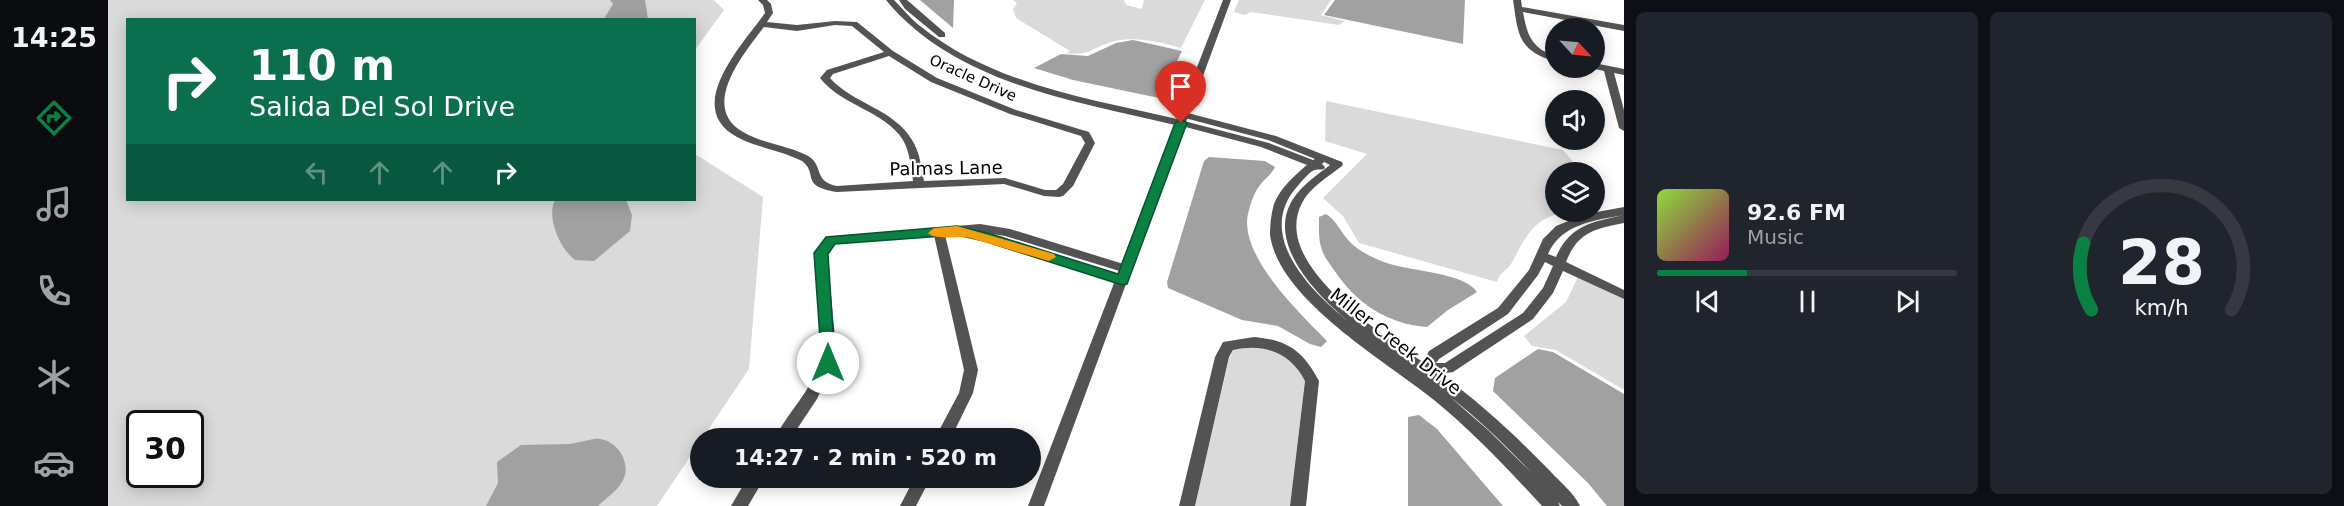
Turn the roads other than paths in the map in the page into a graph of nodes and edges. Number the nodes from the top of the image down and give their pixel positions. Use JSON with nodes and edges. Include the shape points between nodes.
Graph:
{"nodes":[{"id":1,"x":762,"y":0,"type":"edge"},
{"id":2,"x":890,"y":0,"type":"edge"},
{"id":3,"x":903,"y":0,"type":"edge"},
{"id":4,"x":1227,"y":0,"type":"edge"},
{"id":5,"x":1518,"y":4,"type":"edge"},
{"id":6,"x":762,"y":24,"type":"junction"},
{"id":7,"x":1624,"y":28,"type":"edge"},
{"id":8,"x":890,"y":52,"type":"junction"},
{"id":9,"x":1545,"y":56,"type":"edge"},
{"id":10,"x":1605,"y":68,"type":"edge"},
{"id":11,"x":1608,"y":69,"type":"junction"},
{"id":12,"x":1624,"y":72,"type":"edge"},
{"id":13,"x":1182,"y":119,"type":"junction"},
{"id":14,"x":1624,"y":128,"type":"edge"},
{"id":15,"x":1082,"y":159,"type":"joint"},
{"id":16,"x":1319,"y":161,"type":"junction"},
{"id":17,"x":919,"y":184,"type":"junction"},
{"id":18,"x":1624,"y":211,"type":"edge"},
{"id":19,"x":1605,"y":217,"type":"edge"},
{"id":20,"x":1624,"y":219,"type":"edge"},
{"id":21,"x":1605,"y":220,"type":"edge"},
{"id":22,"x":1587,"y":222,"type":"edge"},
{"id":23,"x":1593,"y":222,"type":"edge"},
{"id":24,"x":939,"y":232,"type":"junction"},
{"id":25,"x":1058,"y":254,"type":"junction"},
{"id":26,"x":1542,"y":256,"type":"junction"},
{"id":27,"x":1560,"y":263,"type":"junction"},
{"id":28,"x":1124,"y":274,"type":"junction"},
{"id":29,"x":1624,"y":295,"type":"edge"},
{"id":30,"x":1420,"y":373,"type":"junction"},
{"id":31,"x":790,"y":428,"type":"edge"},
{"id":32,"x":948,"y":428,"type":"edge"},
{"id":33,"x":750,"y":488,"type":"edge"},
{"id":34,"x":917,"y":488,"type":"edge"},
{"id":35,"x":739,"y":506,"type":"edge"},
{"id":36,"x":908,"y":506,"type":"edge"},
{"id":37,"x":1036,"y":506,"type":"edge"},
{"id":38,"x":1186,"y":506,"type":"edge"},
{"id":39,"x":1298,"y":506,"type":"edge"},
{"id":40,"x":1552,"y":506,"type":"edge"},
{"id":41,"x":1572,"y":506,"type":"edge"}],
"edges":[{"from":1,"to":6,"type":"street","via":[[769,13]]},
{"from":2,"to":13,"type":"street","via":[[934,39],[991,69],[1047,89]]},
{"from":3,"to":13,"type":"street","via":[[933,29],[997,64]]},
{"from":4,"to":13,"type":"street"},
{"from":5,"to":7,"type":"street"},
{"from":5,"to":9,"type":"street","via":[[1526,46]]},
{"from":6,"to":8,"type":"street","name":"Oracle Drive","via":[[797,28],[854,24]]},
{"from":6,"to":17,"type":"street","name":"Palmas Lane","via":[[726,75],[717,103],[724,123],[744,136],[803,156],[813,165],[816,180],[825,187]]},
{"from":8,"to":15,"type":"street","name":"Oracle Drive","via":[[934,80],[970,96],[1086,134],[1090,143]]},
{"from":8,"to":17,"type":"street","via":[[830,72],[825,78],[898,127],[908,140]]},
{"from":10,"to":11,"type":"street"},
{"from":11,"to":12,"type":"street"},
{"from":11,"to":14,"type":"street"},
{"from":13,"to":16,"type":"street"},
{"from":13,"to":28,"type":"street"},
{"from":15,"to":17,"type":"street","name":"Palmas Lane","via":[[1068,186],[1059,194],[1005,181]]},
{"from":16,"to":30,"type":"street","name":"Miller Creek Drive","via":[[1333,167],[1303,190],[1295,202],[1291,234],[1298,254],[1324,292]]},
{"from":16,"to":30,"type":"street","name":"Miller Creek Drive","via":[[1291,186],[1278,209],[1278,236],[1285,259],[1305,289],[1341,325]]},
{"from":18,"to":19,"type":"street","name":"Miller Creek Drive"},
{"from":20,"to":21,"type":"street","name":"Miller Creek Drive"},
{"from":22,"to":26,"type":"street","name":"Miller Creek Drive","via":[[1560,229],[1547,242]]},
{"from":23,"to":27,"type":"street","name":"Miller Creek Drive","via":[[1568,243]]},
{"from":24,"to":25,"type":"street","via":[[957,231]]},
{"from":24,"to":31,"type":"street","via":[[839,238],[826,243],[821,253],[828,363]]},
{"from":24,"to":32,"type":"street","via":[[971,370],[966,393]]},
{"from":25,"to":28,"type":"street"},
{"from":25,"to":28,"type":"street","via":[[1087,258]]},
{"from":26,"to":27,"type":"street"},
{"from":26,"to":30,"type":"street","name":"Miller Creek Drive","via":[[1503,311],[1434,355]]},
{"from":27,"to":29,"type":"street"},
{"from":27,"to":30,"type":"street","name":"Miller Creek Drive","via":[[1549,290],[1528,316],[1448,368]]},
{"from":28,"to":37,"type":"street"},
{"from":30,"to":40,"type":"street","name":"Miller Creek Drive"},
{"from":30,"to":41,"type":"street","name":"Miller Creek Drive","via":[[1530,459]]},
{"from":33,"to":35,"type":"street"},
{"from":34,"to":36,"type":"street"},
{"from":38,"to":39,"type":"street","via":[[1222,357],[1228,346],[1264,341],[1293,355],[1307,368],[1312,381]]}]}
